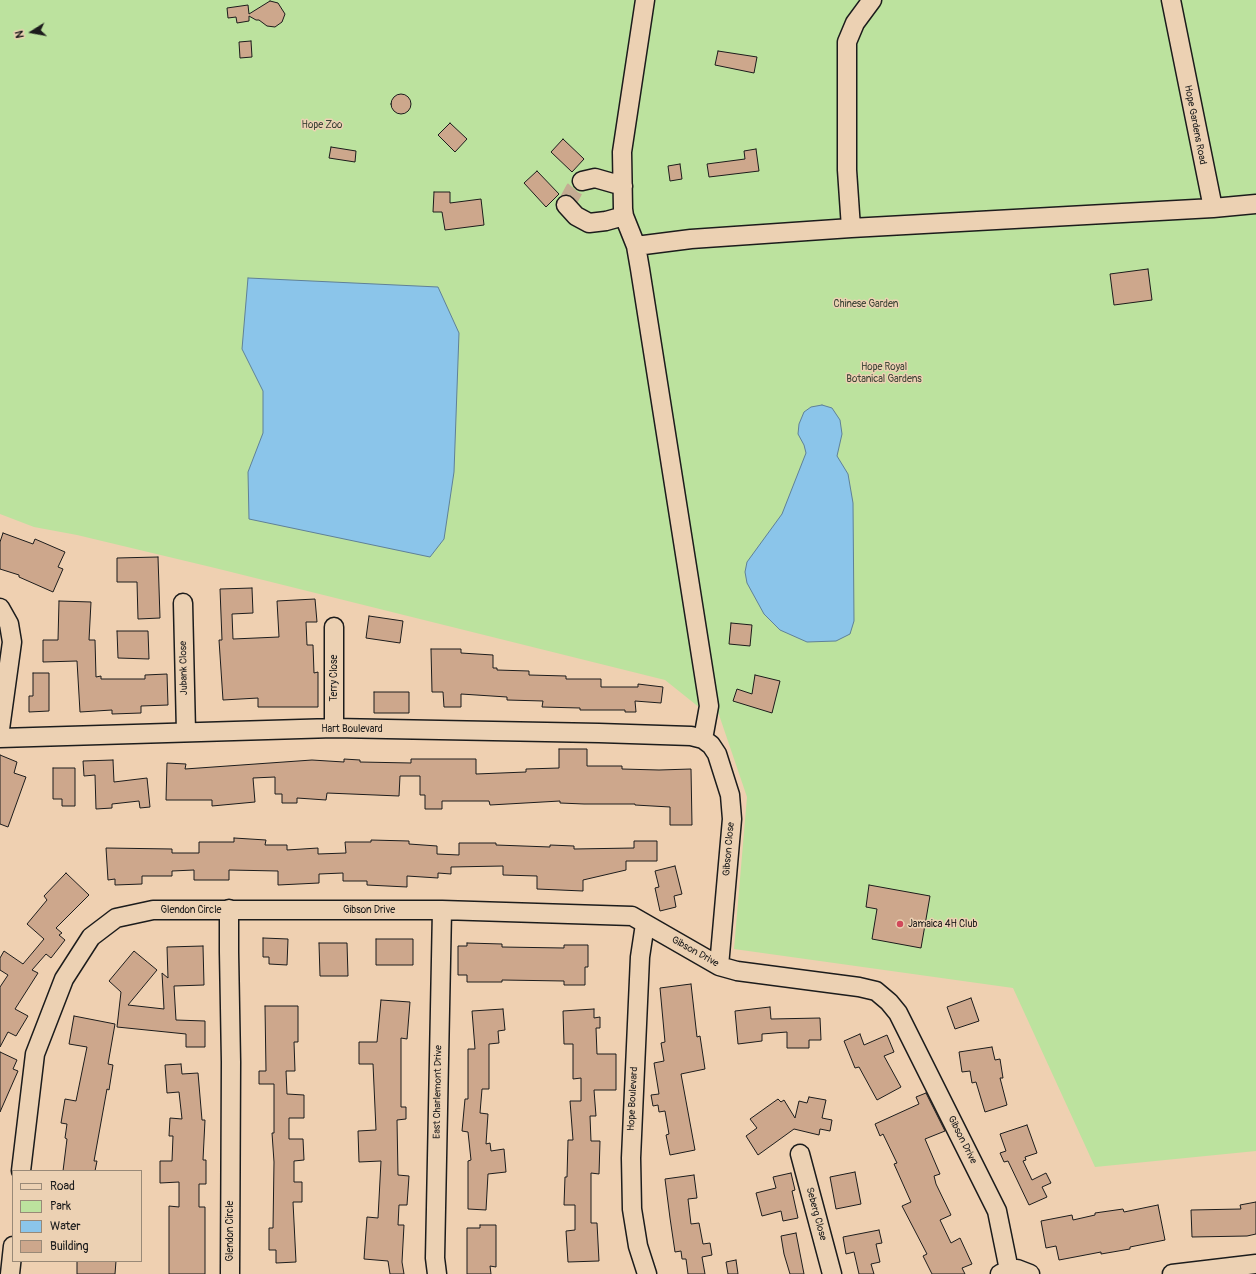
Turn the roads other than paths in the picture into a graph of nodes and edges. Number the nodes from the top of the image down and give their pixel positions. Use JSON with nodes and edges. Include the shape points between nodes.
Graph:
{"nodes":[{"id":1,"x":645,"y":0,"type":"edge"},
{"id":2,"x":872,"y":0,"type":"edge"},
{"id":3,"x":1171,"y":0,"type":"edge"},
{"id":4,"x":582,"y":181,"type":"dead end"},
{"id":5,"x":623,"y":186,"type":"junction"},
{"id":6,"x":566,"y":204,"type":"dead end"},
{"id":7,"x":1256,"y":204,"type":"edge"},
{"id":8,"x":1213,"y":208,"type":"junction"},
{"id":9,"x":624,"y":216,"type":"junction"},
{"id":10,"x":851,"y":228,"type":"junction"},
{"id":11,"x":636,"y":246,"type":"junction"},
{"id":12,"x":183,"y":603,"type":"dead end"},
{"id":13,"x":0,"y":608,"type":"edge"},
{"id":14,"x":334,"y":627,"type":"dead end"},
{"id":15,"x":334,"y":728,"type":"junction"},
{"id":16,"x":0,"y":729,"type":"edge"},
{"id":17,"x":186,"y":732,"type":"junction"},
{"id":18,"x":0,"y":738,"type":"edge"},
{"id":19,"x":703,"y":740,"type":"junction"},
{"id":20,"x":230,"y":909,"type":"junction"},
{"id":21,"x":442,"y":910,"type":"junction"},
{"id":22,"x":645,"y":924,"type":"junction"},
{"id":23,"x":719,"y":966,"type":"junction"},
{"id":24,"x":800,"y":1154,"type":"dead end"},
{"id":25,"x":21,"y":1170,"type":"edge"},
{"id":26,"x":12,"y":1255,"type":"edge"},
{"id":27,"x":1256,"y":1264,"type":"edge"},
{"id":28,"x":1004,"y":1272,"type":"edge"},
{"id":29,"x":10,"y":1274,"type":"edge"},
{"id":30,"x":230,"y":1274,"type":"edge"},
{"id":31,"x":437,"y":1274,"type":"edge"},
{"id":32,"x":647,"y":1274,"type":"edge"},
{"id":33,"x":832,"y":1274,"type":"edge"},
{"id":34,"x":1030,"y":1274,"type":"edge"},
{"id":35,"x":1172,"y":1274,"type":"edge"}],
"edges":[{"from":1,"to":5,"type":"street","via":[[622,152]]},
{"from":2,"to":10,"type":"street","via":[[855,24],[847,42],[847,162]]},
{"from":3,"to":8,"type":"street","name":"Hope Gardens Road"},
{"from":4,"to":5,"type":"street","via":[[595,178]]},
{"from":5,"to":9,"type":"street"},
{"from":6,"to":9,"type":"street","via":[[576,216],[589,223]]},
{"from":7,"to":8,"type":"street"},
{"from":8,"to":10,"type":"street"},
{"from":9,"to":11,"type":"street"},
{"from":10,"to":11,"type":"street"},
{"from":11,"to":19,"type":"street","via":[[709,706]]},
{"from":12,"to":17,"type":"street","name":"Jubank Close"},
{"from":13,"to":16,"type":"street","via":[[9,624],[12,642]]},
{"from":14,"to":15,"type":"street","name":"Terry Close"},
{"from":15,"to":17,"type":"street","name":"Hart Boulevard"},
{"from":15,"to":19,"type":"street","name":"Hart Boulevard","via":[[607,733],[691,736]]},
{"from":17,"to":18,"type":"street","name":"Hart Boulevard"},
{"from":19,"to":23,"type":"street","name":"Gibson Close","via":[[711,745],[717,754],[730,795],[732,820]]},
{"from":20,"to":21,"type":"street","name":"Gibson Drive"},
{"from":20,"to":25,"type":"street","name":"Glendon Circle","via":[[153,910],[116,918],[91,936],[64,979],[35,1054]]},
{"from":20,"to":30,"type":"street","name":"Glendon Circle"},
{"from":21,"to":22,"type":"street","name":"Gibson Drive","via":[[632,916]]},
{"from":21,"to":31,"type":"street","name":"East Charlemont Drive","via":[[435,1258]]},
{"from":22,"to":23,"type":"street","name":"Gibson Drive"},
{"from":22,"to":32,"type":"street","name":"Hope Boulevard","via":[[640,957],[631,1158],[632,1209],[638,1246]]},
{"from":23,"to":28,"type":"street","name":"Gibson Drive","via":[[737,971],[859,987],[876,991],[889,1002],[898,1014],[998,1211]]},
{"from":24,"to":33,"type":"street","name":"Seberg Close"},
{"from":26,"to":29,"type":"street"},
{"from":27,"to":35,"type":"street"},
{"from":28,"to":34,"type":"street","via":[[1017,1269]]}]}
